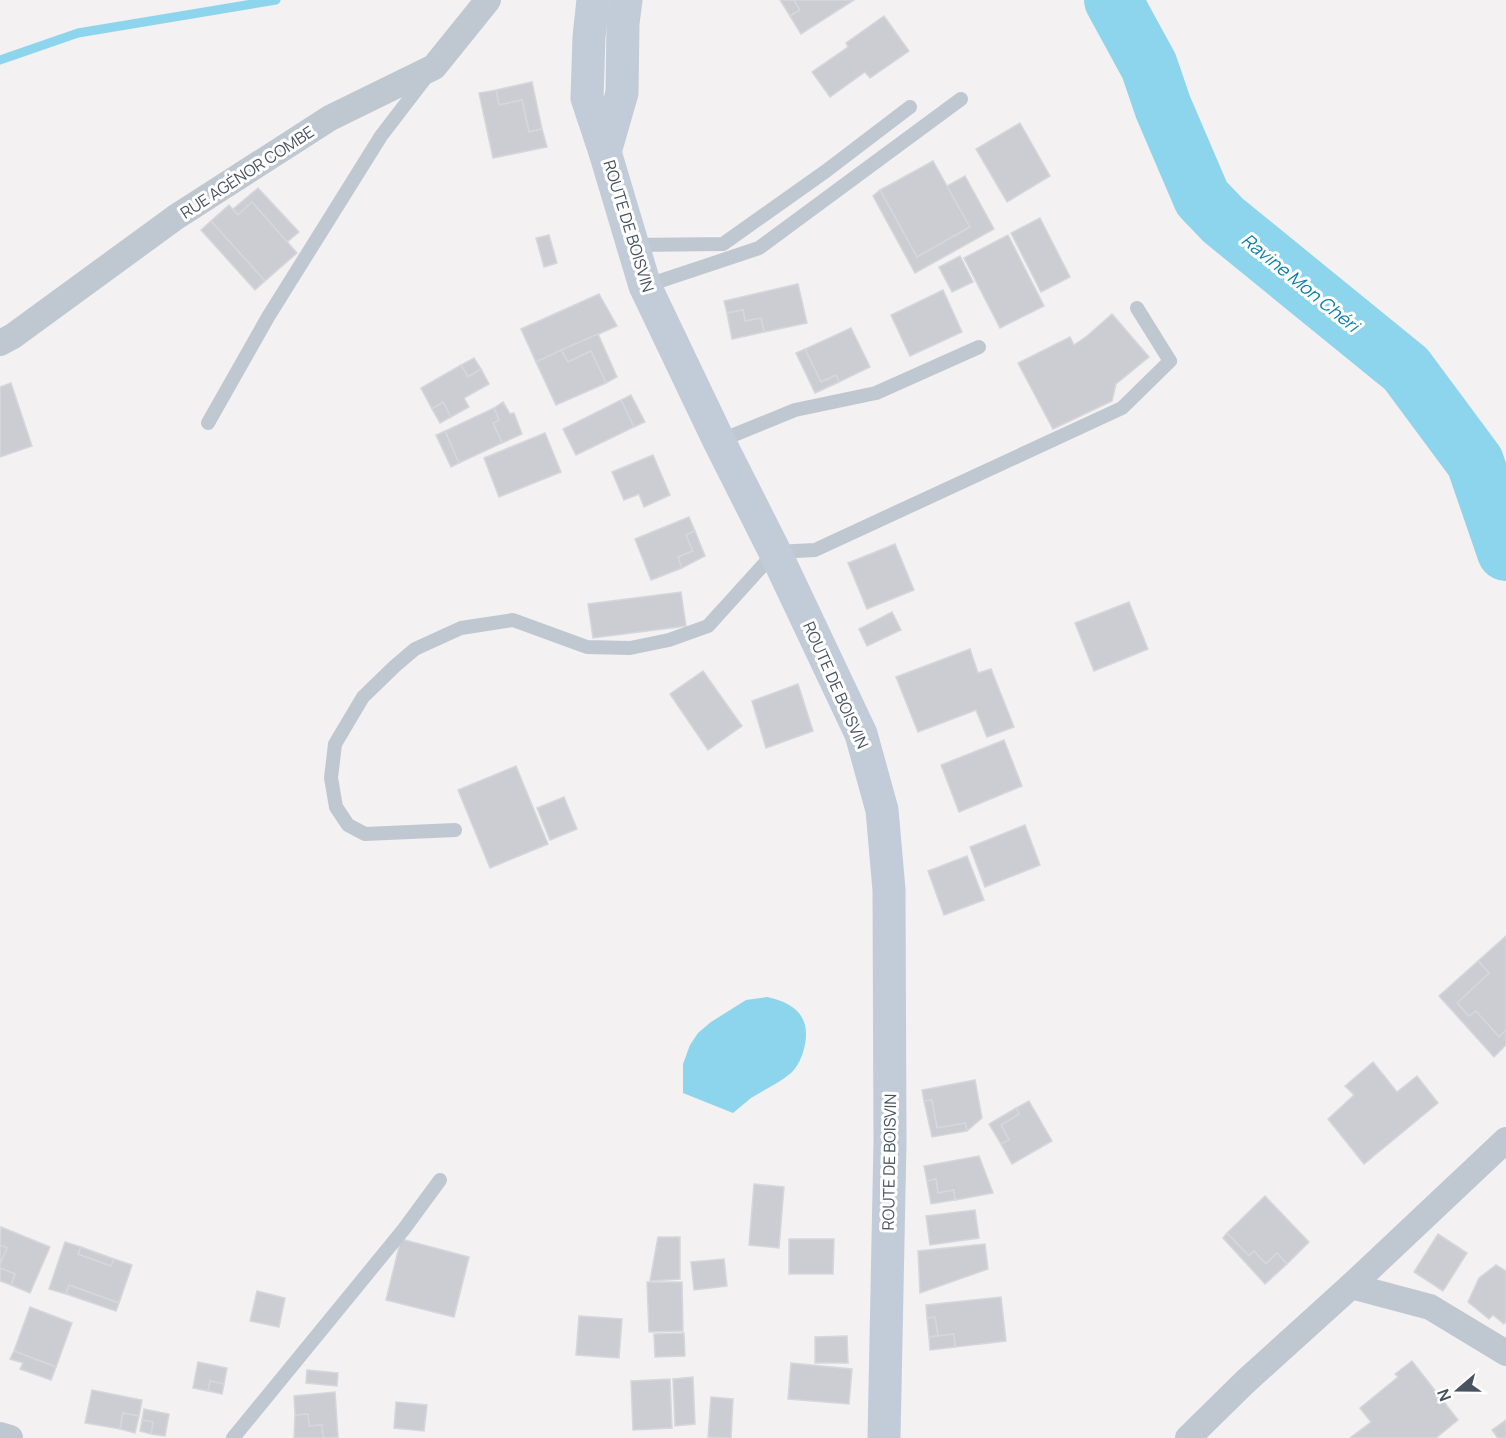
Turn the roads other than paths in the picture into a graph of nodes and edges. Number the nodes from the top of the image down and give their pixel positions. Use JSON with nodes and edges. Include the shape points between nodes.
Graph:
{"nodes":[{"id":1,"x":488,"y":0,"type":"edge"},
{"id":2,"x":593,"y":0,"type":"edge"},
{"id":3,"x":626,"y":0,"type":"edge"},
{"id":4,"x":434,"y":67,"type":"junction"},
{"id":5,"x":961,"y":99,"type":"dead end"},
{"id":6,"x":910,"y":107,"type":"dead end"},
{"id":7,"x":605,"y":152,"type":"junction"},
{"id":8,"x":632,"y":245,"type":"junction"},
{"id":9,"x":645,"y":286,"type":"junction"},
{"id":10,"x":1137,"y":308,"type":"dead end"},
{"id":11,"x":0,"y":343,"type":"edge"},
{"id":12,"x":979,"y":347,"type":"dead end"},
{"id":13,"x":207,"y":423,"type":"dead end"},
{"id":14,"x":719,"y":441,"type":"junction"},
{"id":15,"x":775,"y":552,"type":"junction"},
{"id":16,"x":456,"y":830,"type":"dead end"},
{"id":17,"x":1506,"y":1140,"type":"edge"},
{"id":18,"x":440,"y":1180,"type":"dead end"},
{"id":19,"x":1351,"y":1286,"type":"junction"},
{"id":20,"x":1506,"y":1353,"type":"edge"},
{"id":21,"x":0,"y":1435,"type":"edge"},
{"id":22,"x":10,"y":1438,"type":"edge"},
{"id":23,"x":234,"y":1438,"type":"edge"},
{"id":24,"x":884,"y":1438,"type":"edge"},
{"id":25,"x":1188,"y":1438,"type":"edge"}],
"edges":[{"from":1,"to":4,"type":"street","name":"RUE AGÉNOR COMBE"},
{"from":2,"to":7,"type":"main road","name":"ROUTE DE BOISVIN","via":[[587,98]]},
{"from":3,"to":7,"type":"main road","name":"ROUTE DE BOISVIN","via":[[622,93]]},
{"from":4,"to":11,"type":"street","name":"RUE AGÉNOR COMBE","via":[[330,118],[176,218]]},
{"from":4,"to":13,"type":"lane","via":[[381,136]]},
{"from":5,"to":9,"type":"lane","via":[[759,248]]},
{"from":6,"to":8,"type":"lane","via":[[723,244]]},
{"from":7,"to":8,"type":"main road","name":"ROUTE DE BOISVIN"},
{"from":8,"to":9,"type":"main road","name":"ROUTE DE BOISVIN"},
{"from":9,"to":14,"type":"main road","name":"ROUTE DE BOISVIN"},
{"from":10,"to":15,"type":"lane","via":[[1170,361],[1122,408],[815,550]]},
{"from":12,"to":14,"type":"lane","via":[[876,393],[795,410]]},
{"from":14,"to":15,"type":"main road","name":"ROUTE DE BOISVIN"},
{"from":15,"to":16,"type":"lane","via":[[708,626],[669,640],[630,648],[587,647],[513,620],[461,628],[415,649],[395,666],[363,697],[335,744],[331,778],[336,807],[348,825],[365,834]]},
{"from":15,"to":24,"type":"main road","name":"ROUTE DE BOISVIN","via":[[861,734],[882,810],[890,890]]},
{"from":17,"to":19,"type":"street"},
{"from":18,"to":23,"type":"lane"},
{"from":19,"to":20,"type":"street","via":[[1430,1307]]},
{"from":19,"to":25,"type":"street"},
{"from":21,"to":22,"type":"street"}]}
